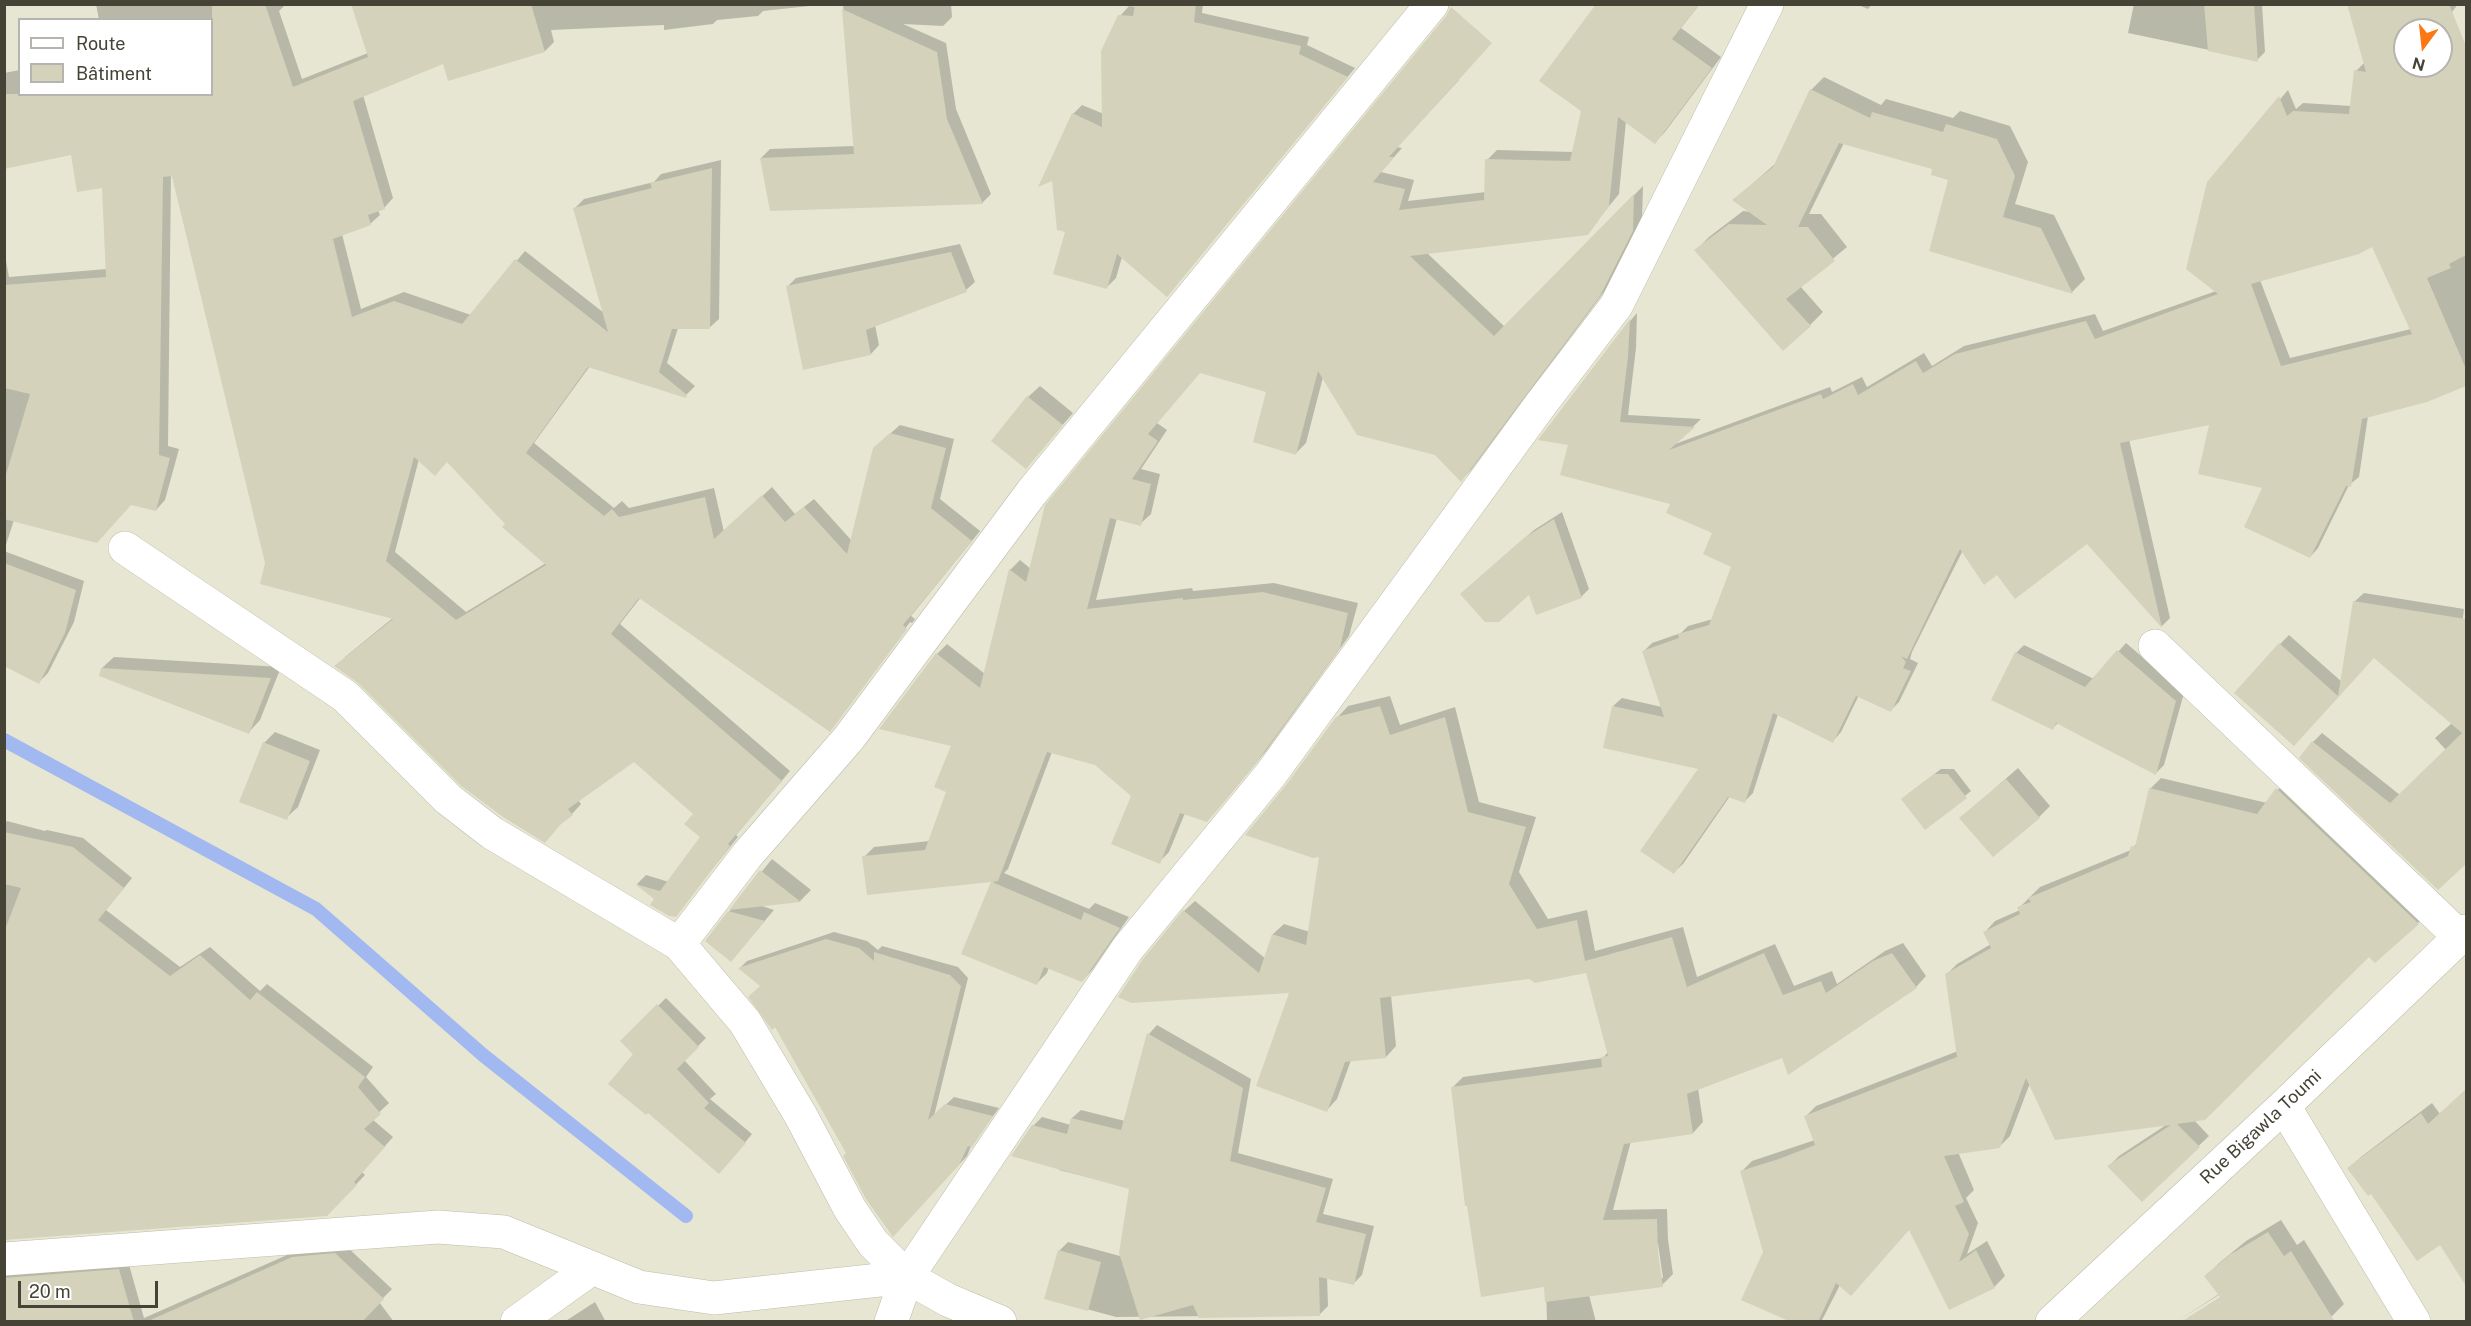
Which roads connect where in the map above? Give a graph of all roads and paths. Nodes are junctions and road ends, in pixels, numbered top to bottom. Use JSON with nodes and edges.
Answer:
{"nodes":[{"id":1,"x":1432,"y":4,"type":"edge"},
{"id":2,"x":1767,"y":4,"type":"edge"},
{"id":3,"x":125,"y":548,"type":"dead end"},
{"id":4,"x":2155,"y":646,"type":"dead end"},
{"id":5,"x":2463,"y":934,"type":"edge"},
{"id":6,"x":680,"y":944,"type":"junction"},
{"id":7,"x":2284,"y":1106,"type":"junction"},
{"id":8,"x":4,"y":1258,"type":"edge"},
{"id":9,"x":592,"y":1268,"type":"junction"},
{"id":10,"x":907,"y":1277,"type":"junction"},
{"id":11,"x":721,"y":1310,"type":"edge"},
{"id":12,"x":517,"y":1322,"type":"edge"},
{"id":13,"x":891,"y":1322,"type":"edge"},
{"id":14,"x":1000,"y":1322,"type":"edge"},
{"id":15,"x":2052,"y":1322,"type":"edge"},
{"id":16,"x":2414,"y":1322,"type":"edge"}],
"edges":[{"from":1,"to":6,"type":"street"},
{"from":2,"to":10,"type":"street"},
{"from":3,"to":6,"type":"street"},
{"from":4,"to":5,"type":"street"},
{"from":5,"to":7,"type":"street","name":"Rue Bigawla Toumi"},
{"from":6,"to":10,"type":"street"},
{"from":7,"to":15,"type":"street","name":"Rue Bigawla Toumi"},
{"from":7,"to":16,"type":"street"},
{"from":8,"to":9,"type":"street"},
{"from":9,"to":11,"type":"street"},
{"from":9,"to":12,"type":"street"},
{"from":10,"to":11,"type":"street"},
{"from":10,"to":13,"type":"street"},
{"from":10,"to":14,"type":"street"}]}
